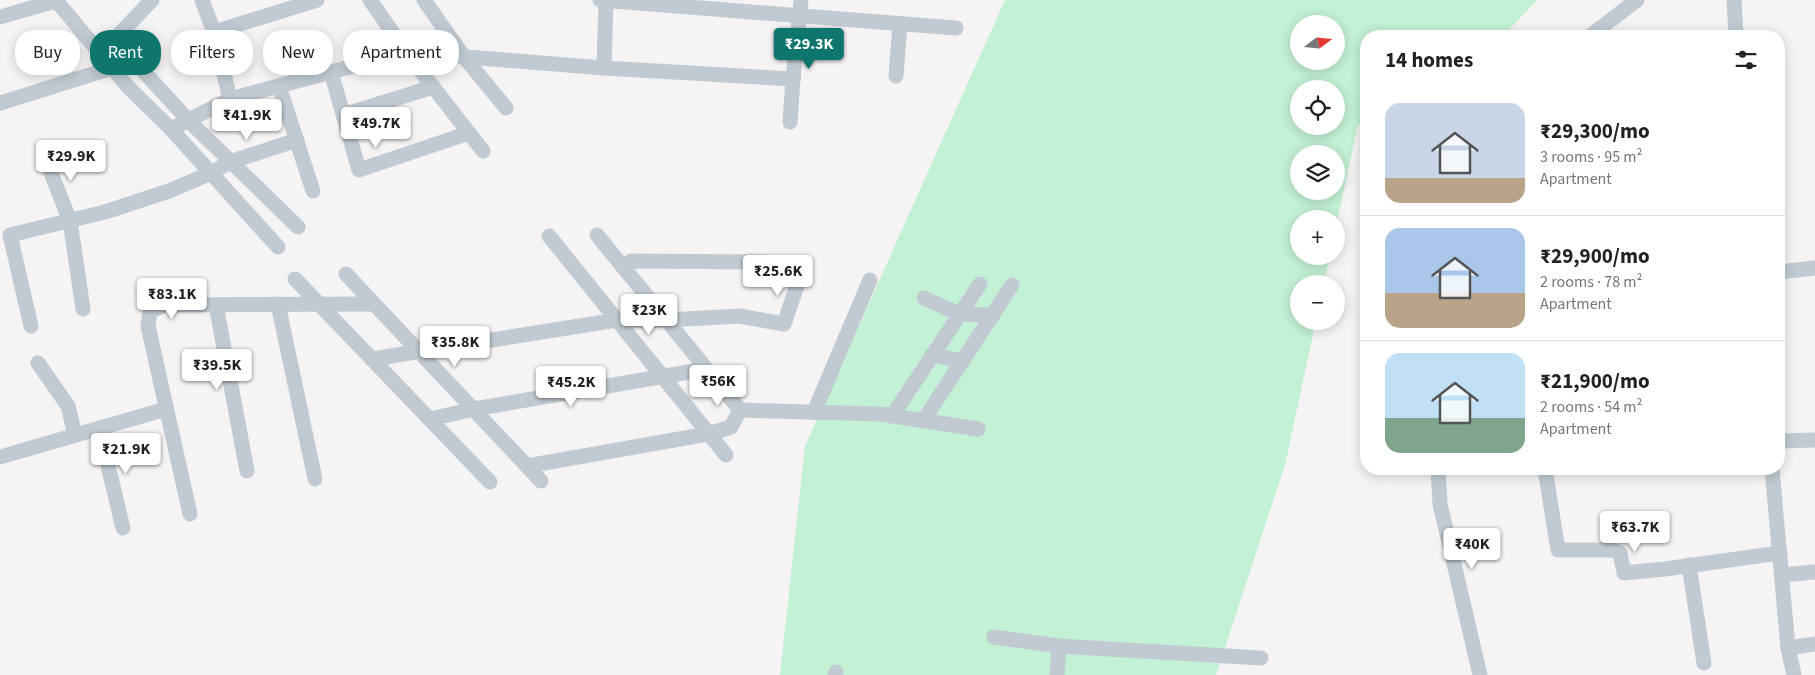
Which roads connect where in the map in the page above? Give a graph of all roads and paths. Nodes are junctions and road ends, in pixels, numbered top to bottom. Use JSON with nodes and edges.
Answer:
{"nodes":[{"id":1,"x":152,"y":0,"type":"edge"},
{"id":2,"x":202,"y":0,"type":"edge"},
{"id":3,"x":317,"y":0,"type":"edge"},
{"id":4,"x":370,"y":0,"type":"edge"},
{"id":5,"x":424,"y":0,"type":"edge"},
{"id":6,"x":600,"y":0,"type":"edge"},
{"id":7,"x":606,"y":0,"type":"edge"},
{"id":8,"x":801,"y":0,"type":"edge"},
{"id":9,"x":1637,"y":0,"type":"edge"},
{"id":10,"x":1734,"y":0,"type":"edge"},
{"id":11,"x":0,"y":16,"type":"edge"},
{"id":12,"x":800,"y":16,"type":"junction"},
{"id":13,"x":900,"y":24,"type":"junction"},
{"id":14,"x":956,"y":28,"type":"dead end"},
{"id":15,"x":123,"y":30,"type":"edge"},
{"id":16,"x":213,"y":30,"type":"edge"},
{"id":17,"x":220,"y":30,"type":"edge"},
{"id":18,"x":391,"y":30,"type":"edge"},
{"id":19,"x":1598,"y":30,"type":"edge"},
{"id":20,"x":1736,"y":30,"type":"edge"},
{"id":21,"x":90,"y":42,"type":"edge"},
{"id":22,"x":459,"y":57,"type":"edge"},
{"id":23,"x":464,"y":57,"type":"junction"},
{"id":24,"x":604,"y":68,"type":"junction"},
{"id":25,"x":90,"y":75,"type":"edge"},
{"id":26,"x":118,"y":75,"type":"edge"},
{"id":27,"x":147,"y":75,"type":"edge"},
{"id":28,"x":224,"y":75,"type":"edge"},
{"id":29,"x":320,"y":75,"type":"edge"},
{"id":30,"x":332,"y":75,"type":"edge"},
{"id":31,"x":424,"y":75,"type":"edge"},
{"id":32,"x":896,"y":76,"type":"dead end"},
{"id":33,"x":793,"y":79,"type":"junction"},
{"id":34,"x":279,"y":86,"type":"junction"},
{"id":35,"x":433,"y":87,"type":"junction"},
{"id":36,"x":230,"y":99,"type":"junction"},
{"id":37,"x":0,"y":103,"type":"edge"},
{"id":38,"x":506,"y":108,"type":"dead end"},
{"id":39,"x":344,"y":115,"type":"junction"},
{"id":40,"x":188,"y":120,"type":"junction"},
{"id":41,"x":790,"y":122,"type":"dead end"},
{"id":42,"x":171,"y":129,"type":"junction"},
{"id":43,"x":470,"y":134,"type":"junction"},
{"id":44,"x":297,"y":140,"type":"junction"},
{"id":45,"x":483,"y":151,"type":"dead end"},
{"id":46,"x":44,"y":155,"type":"dead end"},
{"id":47,"x":230,"y":162,"type":"junction"},
{"id":48,"x":210,"y":173,"type":"junction"},
{"id":49,"x":313,"y":192,"type":"dead end"},
{"id":50,"x":70,"y":220,"type":"junction"},
{"id":51,"x":298,"y":227,"type":"dead end"},
{"id":52,"x":597,"y":235,"type":"dead end"},
{"id":53,"x":549,"y":236,"type":"dead end"},
{"id":54,"x":278,"y":246,"type":"dead end"},
{"id":55,"x":766,"y":262,"type":"dead end"},
{"id":56,"x":622,"y":266,"type":"junction"},
{"id":57,"x":1815,"y":268,"type":"edge"},
{"id":58,"x":1785,"y":271,"type":"edge"},
{"id":59,"x":346,"y":274,"type":"dead end"},
{"id":60,"x":295,"y":279,"type":"dead end"},
{"id":61,"x":799,"y":280,"type":"dead end"},
{"id":62,"x":870,"y":280,"type":"dead end"},
{"id":63,"x":980,"y":284,"type":"dead end"},
{"id":64,"x":1012,"y":285,"type":"dead end"},
{"id":65,"x":924,"y":298,"type":"dead end"},
{"id":66,"x":278,"y":304,"type":"junction"},
{"id":67,"x":319,"y":304,"type":"junction"},
{"id":68,"x":374,"y":304,"type":"junction"},
{"id":69,"x":216,"y":305,"type":"junction"},
{"id":70,"x":84,"y":309,"type":"dead end"},
{"id":71,"x":960,"y":314,"type":"junction"},
{"id":72,"x":993,"y":315,"type":"junction"},
{"id":73,"x":617,"y":320,"type":"junction"},
{"id":74,"x":667,"y":320,"type":"junction"},
{"id":75,"x":31,"y":326,"type":"dead end"},
{"id":76,"x":419,"y":351,"type":"junction"},
{"id":77,"x":932,"y":355,"type":"junction"},
{"id":78,"x":372,"y":359,"type":"junction"},
{"id":79,"x":963,"y":361,"type":"junction"},
{"id":80,"x":38,"y":363,"type":"dead end"},
{"id":81,"x":706,"y":368,"type":"junction"},
{"id":82,"x":662,"y":376,"type":"junction"},
{"id":83,"x":166,"y":409,"type":"junction"},
{"id":84,"x":474,"y":409,"type":"junction"},
{"id":85,"x":740,"y":410,"type":"junction"},
{"id":86,"x":814,"y":412,"type":"junction"},
{"id":87,"x":892,"y":416,"type":"junction"},
{"id":88,"x":430,"y":419,"type":"junction"},
{"id":89,"x":923,"y":421,"type":"junction"},
{"id":90,"x":99,"y":428,"type":"junction"},
{"id":91,"x":978,"y":429,"type":"dead end"},
{"id":92,"x":708,"y":434,"type":"junction"},
{"id":93,"x":75,"y":435,"type":"junction"},
{"id":94,"x":1815,"y":440,"type":"edge"},
{"id":95,"x":1785,"y":441,"type":"edge"},
{"id":96,"x":726,"y":455,"type":"dead end"},
{"id":97,"x":0,"y":457,"type":"edge"},
{"id":98,"x":527,"y":466,"type":"junction"},
{"id":99,"x":247,"y":471,"type":"dead end"},
{"id":100,"x":1438,"y":475,"type":"edge"},
{"id":101,"x":1546,"y":475,"type":"edge"},
{"id":102,"x":1773,"y":475,"type":"edge"},
{"id":103,"x":315,"y":479,"type":"dead end"},
{"id":104,"x":542,"y":481,"type":"dead end"},
{"id":105,"x":490,"y":482,"type":"dead end"},
{"id":106,"x":190,"y":514,"type":"dead end"},
{"id":107,"x":123,"y":528,"type":"dead end"},
{"id":108,"x":1780,"y":553,"type":"junction"},
{"id":109,"x":1690,"y":565,"type":"junction"},
{"id":110,"x":1815,"y":572,"type":"edge"},
{"id":111,"x":1782,"y":575,"type":"junction"},
{"id":112,"x":994,"y":637,"type":"dead end"},
{"id":113,"x":1815,"y":644,"type":"edge"},
{"id":114,"x":1059,"y":646,"type":"junction"},
{"id":115,"x":1788,"y":648,"type":"junction"},
{"id":116,"x":1261,"y":658,"type":"dead end"},
{"id":117,"x":1704,"y":663,"type":"dead end"},
{"id":118,"x":1057,"y":675,"type":"edge"},
{"id":119,"x":1480,"y":675,"type":"edge"},
{"id":120,"x":1794,"y":675,"type":"edge"}],
"edges":[{"from":1,"to":15,"type":"street"},
{"from":2,"to":16,"type":"street"},
{"from":3,"to":17,"type":"street"},
{"from":4,"to":18,"type":"street"},
{"from":5,"to":23,"type":"street"},
{"from":6,"to":7,"type":"street"},
{"from":7,"to":12,"type":"street"},
{"from":7,"to":24,"type":"street"},
{"from":8,"to":12,"type":"street"},
{"from":9,"to":19,"type":"street"},
{"from":10,"to":20,"type":"street"},
{"from":11,"to":21,"type":"street"},
{"from":12,"to":13,"type":"street"},
{"from":12,"to":33,"type":"street"},
{"from":13,"to":14,"type":"street"},
{"from":13,"to":32,"type":"street"},
{"from":22,"to":23,"type":"street"},
{"from":23,"to":24,"type":"street"},
{"from":23,"to":38,"type":"street"},
{"from":24,"to":33,"type":"street"},
{"from":25,"to":37,"type":"street"},
{"from":26,"to":42,"type":"street"},
{"from":27,"to":40,"type":"street"},
{"from":28,"to":36,"type":"street"},
{"from":29,"to":34,"type":"street"},
{"from":30,"to":39,"type":"street"},
{"from":31,"to":35,"type":"street"},
{"from":33,"to":41,"type":"street"},
{"from":34,"to":36,"type":"street"},
{"from":34,"to":44,"type":"street"},
{"from":35,"to":39,"type":"street"},
{"from":35,"to":43,"type":"street"},
{"from":36,"to":40,"type":"street"},
{"from":39,"to":43,"type":"street"},
{"from":40,"to":42,"type":"street"},
{"from":40,"to":47,"type":"street"},
{"from":42,"to":48,"type":"street"},
{"from":43,"to":45,"type":"street"},
{"from":44,"to":47,"type":"street"},
{"from":44,"to":49,"type":"street"},
{"from":46,"to":50,"type":"street"},
{"from":47,"to":48,"type":"street"},
{"from":47,"to":51,"type":"street"},
{"from":48,"to":50,"type":"street"},
{"from":48,"to":54,"type":"street"},
{"from":50,"to":70,"type":"street"},
{"from":50,"to":75,"type":"street"},
{"from":52,"to":56,"type":"street"},
{"from":53,"to":73,"type":"street"},
{"from":55,"to":56,"type":"street"},
{"from":56,"to":74,"type":"street"},
{"from":57,"to":58,"type":"street"},
{"from":59,"to":68,"type":"street"},
{"from":60,"to":67,"type":"street"},
{"from":61,"to":74,"type":"street"},
{"from":62,"to":86,"type":"street"},
{"from":63,"to":71,"type":"street"},
{"from":64,"to":72,"type":"street"},
{"from":65,"to":71,"type":"street"},
{"from":66,"to":67,"type":"street"},
{"from":66,"to":69,"type":"street"},
{"from":66,"to":103,"type":"street"},
{"from":67,"to":68,"type":"street"},
{"from":67,"to":78,"type":"street"},
{"from":68,"to":76,"type":"street"},
{"from":69,"to":83,"type":"street"},
{"from":69,"to":99,"type":"street"},
{"from":71,"to":72,"type":"street"},
{"from":71,"to":77,"type":"street"},
{"from":72,"to":79,"type":"street"},
{"from":73,"to":74,"type":"street"},
{"from":73,"to":76,"type":"street"},
{"from":73,"to":82,"type":"street"},
{"from":74,"to":81,"type":"street"},
{"from":76,"to":78,"type":"street"},
{"from":76,"to":84,"type":"street"},
{"from":77,"to":79,"type":"street"},
{"from":77,"to":87,"type":"street"},
{"from":78,"to":88,"type":"street"},
{"from":79,"to":89,"type":"street"},
{"from":80,"to":93,"type":"street"},
{"from":81,"to":82,"type":"street"},
{"from":81,"to":85,"type":"street"},
{"from":82,"to":84,"type":"street"},
{"from":82,"to":92,"type":"street"},
{"from":83,"to":90,"type":"street"},
{"from":83,"to":106,"type":"street"},
{"from":84,"to":88,"type":"street"},
{"from":84,"to":98,"type":"street"},
{"from":85,"to":86,"type":"street"},
{"from":85,"to":92,"type":"street"},
{"from":86,"to":87,"type":"street"},
{"from":87,"to":89,"type":"street"},
{"from":88,"to":105,"type":"street"},
{"from":89,"to":91,"type":"street"},
{"from":90,"to":93,"type":"street"},
{"from":90,"to":107,"type":"street"},
{"from":92,"to":96,"type":"street"},
{"from":92,"to":98,"type":"street"},
{"from":93,"to":97,"type":"street"},
{"from":94,"to":95,"type":"street"},
{"from":98,"to":104,"type":"street"},
{"from":100,"to":119,"type":"street"},
{"from":101,"to":109,"type":"street"},
{"from":102,"to":108,"type":"street"},
{"from":108,"to":109,"type":"street"},
{"from":108,"to":111,"type":"street"},
{"from":109,"to":117,"type":"street"},
{"from":110,"to":111,"type":"street"},
{"from":111,"to":115,"type":"street"},
{"from":112,"to":114,"type":"street"},
{"from":113,"to":115,"type":"street"},
{"from":114,"to":116,"type":"street"},
{"from":114,"to":118,"type":"street"},
{"from":115,"to":120,"type":"street"}]}
